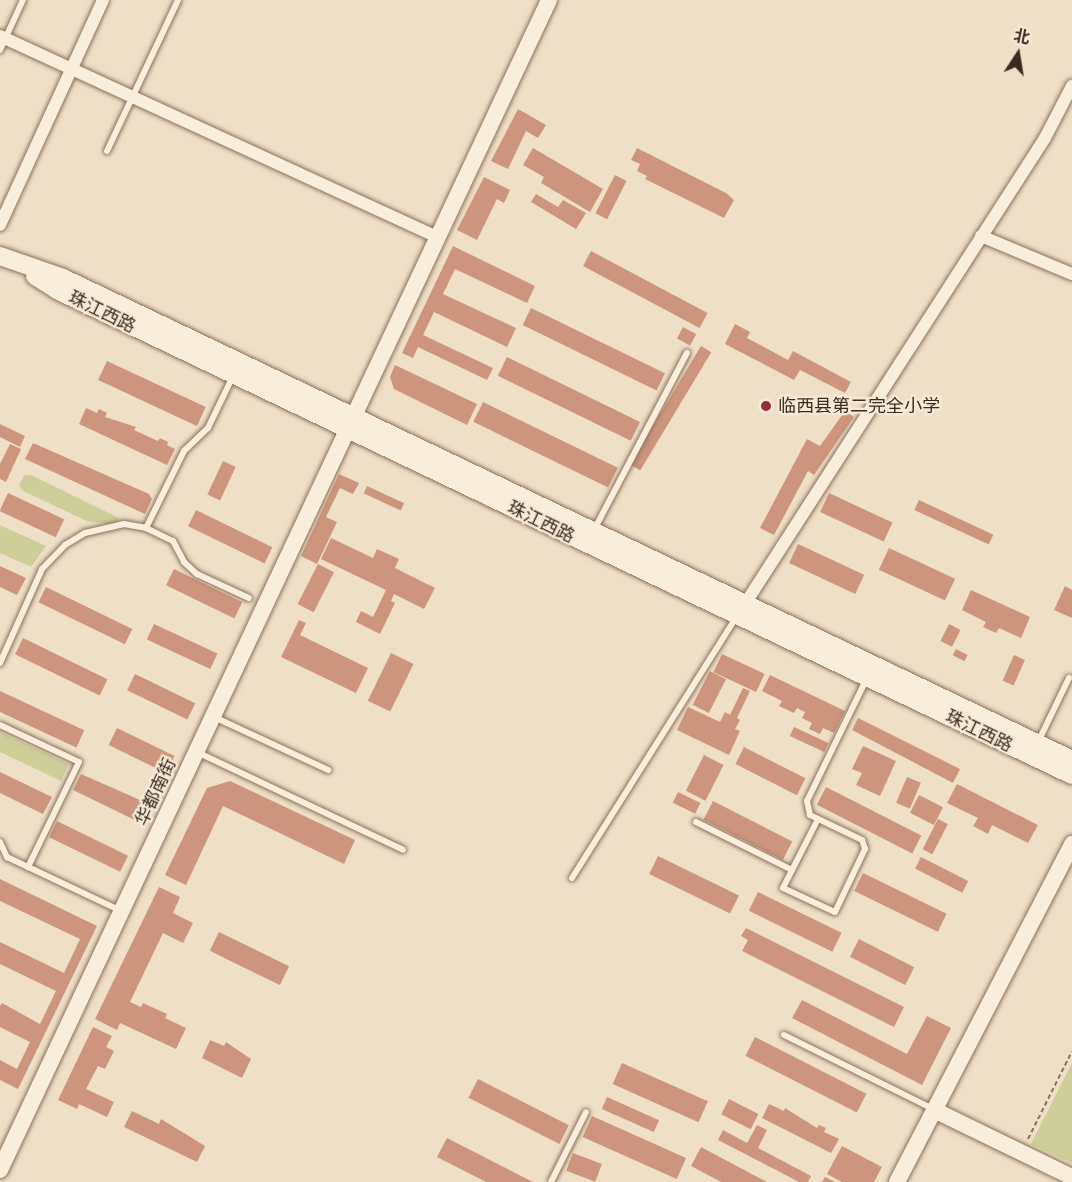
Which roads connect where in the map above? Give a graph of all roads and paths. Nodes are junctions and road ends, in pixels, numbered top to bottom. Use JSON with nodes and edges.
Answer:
{"nodes":[{"id":1,"x":23,"y":0,"type":"edge"},
{"id":2,"x":103,"y":0,"type":"edge"},
{"id":3,"x":178,"y":0,"type":"edge"},
{"id":4,"x":549,"y":0,"type":"edge"},
{"id":5,"x":2,"y":42,"type":"edge"},
{"id":6,"x":72,"y":69,"type":"junction"},
{"id":7,"x":1070,"y":93,"type":"edge"},
{"id":8,"x":133,"y":97,"type":"junction"},
{"id":9,"x":107,"y":151,"type":"dead end"},
{"id":10,"x":0,"y":225,"type":"edge"},
{"id":11,"x":981,"y":236,"type":"junction"},
{"id":12,"x":438,"y":237,"type":"junction"},
{"id":13,"x":10,"y":261,"type":"edge"},
{"id":14,"x":1072,"y":274,"type":"edge"},
{"id":15,"x":687,"y":353,"type":"dead end"},
{"id":16,"x":234,"y":375,"type":"junction"},
{"id":17,"x":351,"y":423,"type":"junction"},
{"id":18,"x":146,"y":528,"type":"junction"},
{"id":19,"x":594,"y":531,"type":"junction"},
{"id":20,"x":249,"y":598,"type":"dead end"},
{"id":21,"x":741,"y":609,"type":"junction"},
{"id":22,"x":0,"y":663,"type":"edge"},
{"id":23,"x":867,"y":677,"type":"junction"},
{"id":24,"x":1069,"y":678,"type":"dead end"},
{"id":25,"x":213,"y":716,"type":"junction"},
{"id":26,"x":0,"y":725,"type":"edge"},
{"id":27,"x":1037,"y":743,"type":"junction"},
{"id":28,"x":197,"y":752,"type":"junction"},
{"id":29,"x":1072,"y":760,"type":"edge"},
{"id":30,"x":328,"y":770,"type":"dead end"},
{"id":31,"x":1072,"y":776,"type":"edge"},
{"id":32,"x":818,"y":819,"type":"junction"},
{"id":33,"x":696,"y":822,"type":"dead end"},
{"id":34,"x":0,"y":842,"type":"edge"},
{"id":35,"x":1072,"y":844,"type":"edge"},
{"id":36,"x":403,"y":850,"type":"dead end"},
{"id":37,"x":3,"y":858,"type":"edge"},
{"id":38,"x":28,"y":867,"type":"junction"},
{"id":39,"x":792,"y":870,"type":"junction"},
{"id":40,"x":572,"y":878,"type":"dead end"},
{"id":41,"x":122,"y":912,"type":"junction"},
{"id":42,"x":784,"y":1035,"type":"dead end"},
{"id":43,"x":1072,"y":1051,"type":"edge"},
{"id":44,"x":934,"y":1110,"type":"junction"},
{"id":45,"x":586,"y":1112,"type":"dead end"},
{"id":46,"x":1021,"y":1152,"type":"junction"},
{"id":47,"x":0,"y":1170,"type":"edge"},
{"id":48,"x":1072,"y":1177,"type":"edge"},
{"id":49,"x":551,"y":1182,"type":"edge"},
{"id":50,"x":897,"y":1182,"type":"edge"}],
"edges":[{"from":1,"to":5,"type":"lane"},
{"from":2,"to":6,"type":"street"},
{"from":3,"to":8,"type":"lane"},
{"from":4,"to":12,"type":"street","name":"华都南街"},
{"from":5,"to":6,"type":"street"},
{"from":6,"to":8,"type":"street"},
{"from":6,"to":10,"type":"street"},
{"from":7,"to":11,"type":"street"},
{"from":8,"to":9,"type":"lane"},
{"from":8,"to":12,"type":"street"},
{"from":11,"to":14,"type":"street"},
{"from":11,"to":21,"type":"street"},
{"from":12,"to":17,"type":"street","name":"华都南街"},
{"from":13,"to":16,"type":"main road","name":"珠江西路"},
{"from":13,"to":17,"type":"main road","name":"珠江西路"},
{"from":15,"to":19,"type":"lane"},
{"from":16,"to":17,"type":"main road","name":"珠江西路"},
{"from":16,"to":18,"type":"lane"},
{"from":17,"to":19,"type":"main road","name":"珠江西路"},
{"from":17,"to":21,"type":"main road","name":"珠江西路"},
{"from":17,"to":25,"type":"street","name":"华都南街"},
{"from":18,"to":20,"type":"lane"},
{"from":18,"to":22,"type":"lane"},
{"from":19,"to":21,"type":"main road","name":"珠江西路"},
{"from":21,"to":23,"type":"main road","name":"珠江西路"},
{"from":21,"to":27,"type":"main road","name":"珠江西路"},
{"from":21,"to":40,"type":"lane"},
{"from":23,"to":31,"type":"main road","name":"珠江西路"},
{"from":23,"to":32,"type":"lane"},
{"from":24,"to":27,"type":"lane"},
{"from":25,"to":28,"type":"street","name":"华都南街"},
{"from":25,"to":30,"type":"lane"},
{"from":26,"to":38,"type":"lane"},
{"from":27,"to":29,"type":"main road","name":"珠江西路"},
{"from":28,"to":36,"type":"lane"},
{"from":28,"to":41,"type":"street","name":"华都南街"},
{"from":32,"to":39,"type":"lane"},
{"from":32,"to":39,"type":"lane"},
{"from":33,"to":39,"type":"lane"},
{"from":34,"to":37,"type":"lane"},
{"from":35,"to":44,"type":"street"},
{"from":37,"to":38,"type":"lane"},
{"from":38,"to":41,"type":"lane"},
{"from":41,"to":47,"type":"street","name":"华都南街"},
{"from":42,"to":44,"type":"lane"},
{"from":43,"to":46,"type":"path"},
{"from":44,"to":46,"type":"street"},
{"from":44,"to":50,"type":"street"},
{"from":45,"to":49,"type":"lane"},
{"from":46,"to":48,"type":"street"}]}
